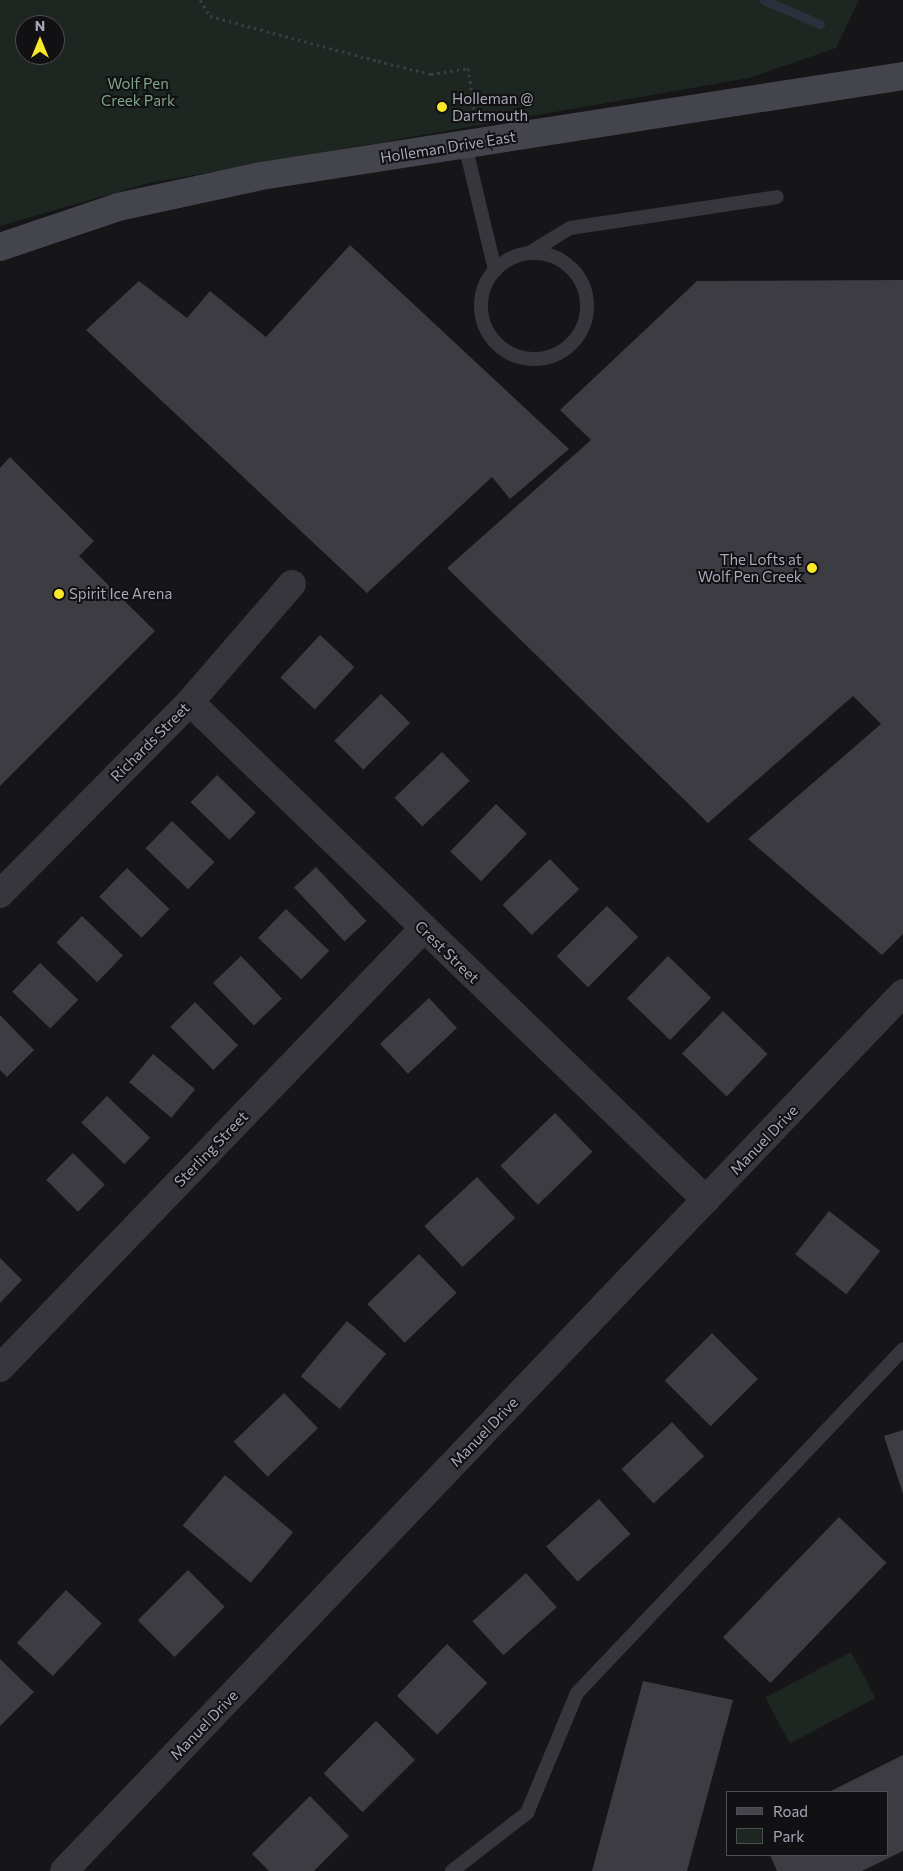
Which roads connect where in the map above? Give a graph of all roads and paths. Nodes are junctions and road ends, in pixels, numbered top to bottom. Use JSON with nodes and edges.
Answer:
{"nodes":[{"id":1,"x":200,"y":0,"type":"edge"},
{"id":2,"x":903,"y":76,"type":"edge"},
{"id":3,"x":473,"y":144,"type":"junction"},
{"id":4,"x":777,"y":197,"type":"dead end"},
{"id":5,"x":0,"y":247,"type":"edge"},
{"id":6,"x":531,"y":252,"type":"junction"},
{"id":7,"x":495,"y":270,"type":"junction"},
{"id":8,"x":292,"y":584,"type":"dead end"},
{"id":9,"x":190,"y":702,"type":"junction"},
{"id":10,"x":0,"y":894,"type":"edge"},
{"id":11,"x":422,"y":929,"type":"junction"},
{"id":12,"x":903,"y":993,"type":"edge"},
{"id":13,"x":706,"y":1200,"type":"junction"},
{"id":14,"x":903,"y":1348,"type":"edge"},
{"id":15,"x":0,"y":1368,"type":"edge"},
{"id":16,"x":64,"y":1871,"type":"edge"},
{"id":17,"x":452,"y":1871,"type":"edge"}],
"edges":[{"from":1,"to":3,"type":"path"},
{"from":2,"to":3,"type":"street","name":"Holleman Drive East"},
{"from":3,"to":5,"type":"street","name":"Holleman Drive East"},
{"from":3,"to":7,"type":"lane"},
{"from":4,"to":6,"type":"lane"},
{"from":6,"to":7,"type":"lane"},
{"from":6,"to":7,"type":"lane"},
{"from":8,"to":9,"type":"street","name":"Richards Street"},
{"from":9,"to":10,"type":"street","name":"Richards Street"},
{"from":9,"to":11,"type":"street","name":"Crest Street"},
{"from":11,"to":13,"type":"street","name":"Crest Street"},
{"from":11,"to":15,"type":"street","name":"Sterling Street"},
{"from":12,"to":13,"type":"street","name":"Manuel Drive"},
{"from":13,"to":16,"type":"street","name":"Manuel Drive"},
{"from":14,"to":17,"type":"lane"}]}
